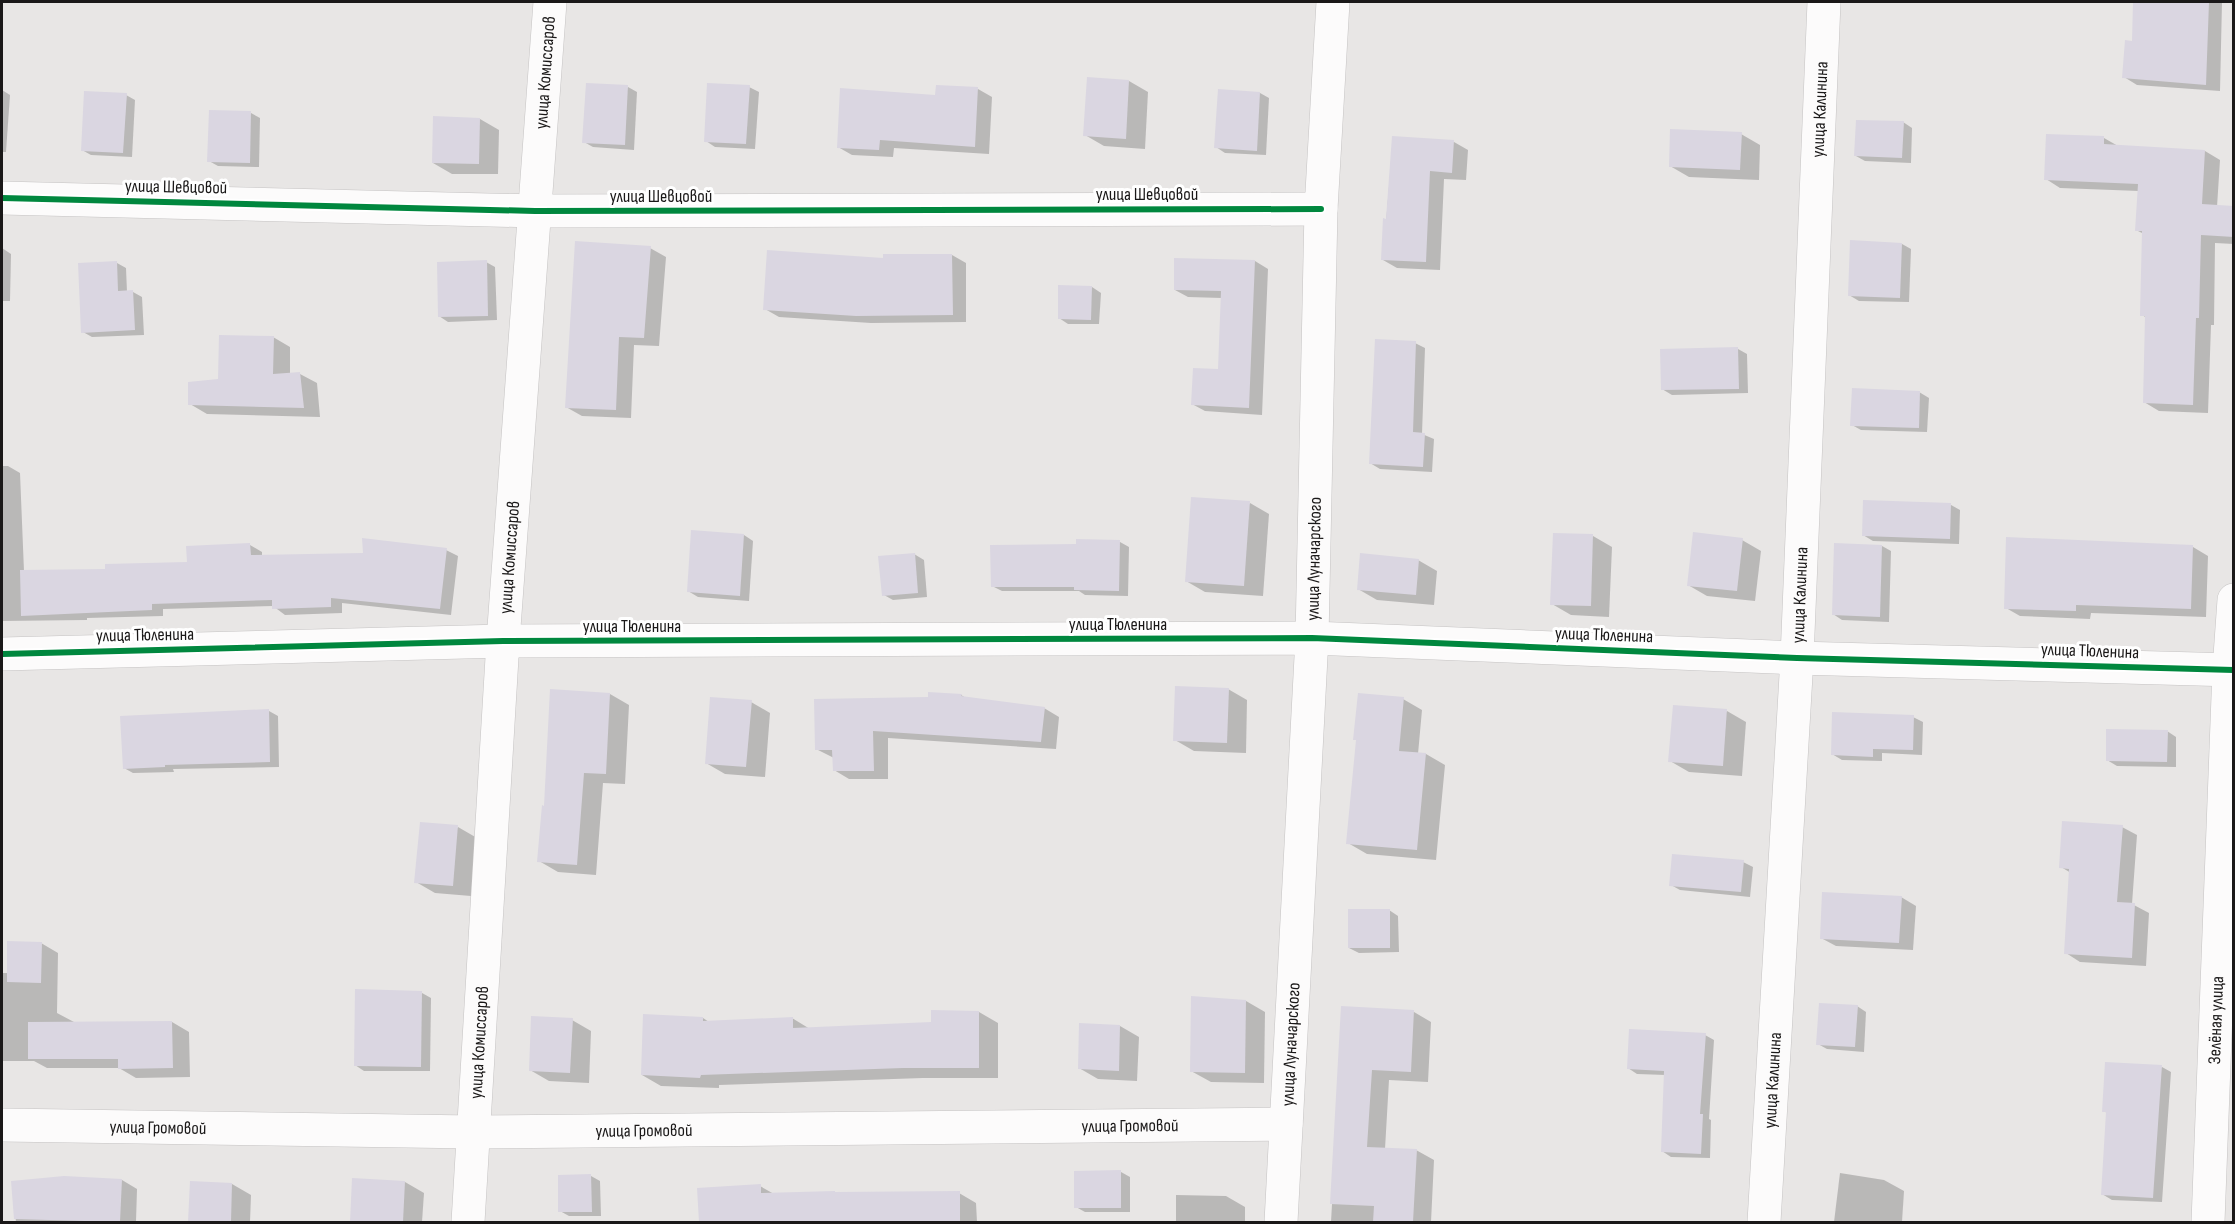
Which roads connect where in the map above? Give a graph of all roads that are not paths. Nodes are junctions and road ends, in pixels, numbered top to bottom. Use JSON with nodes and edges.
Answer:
{"nodes":[{"id":1,"x":549,"y":2,"type":"edge"},
{"id":2,"x":1334,"y":2,"type":"edge"},
{"id":3,"x":1824,"y":2,"type":"edge"},
{"id":4,"x":2,"y":198,"type":"edge"},
{"id":5,"x":1321,"y":209,"type":"junction"},
{"id":6,"x":535,"y":211,"type":"junction"},
{"id":7,"x":2234,"y":600,"type":"edge"},
{"id":8,"x":1312,"y":638,"type":"junction"},
{"id":9,"x":503,"y":641,"type":"junction"},
{"id":10,"x":2,"y":654,"type":"edge"},
{"id":11,"x":1797,"y":658,"type":"junction"},
{"id":12,"x":2231,"y":670,"type":"edge"},
{"id":13,"x":1286,"y":1124,"type":"junction"},
{"id":14,"x":2,"y":1125,"type":"edge"},
{"id":15,"x":473,"y":1132,"type":"junction"},
{"id":16,"x":468,"y":1222,"type":"edge"},
{"id":17,"x":1281,"y":1222,"type":"edge"},
{"id":18,"x":1764,"y":1222,"type":"edge"},
{"id":19,"x":2208,"y":1222,"type":"edge"}],
"edges":[{"from":1,"to":6,"type":"street","name":"улица Комиссаров"},
{"from":2,"to":5,"type":"street","name":"улица Луначарского"},
{"from":3,"to":11,"type":"street","name":"улица Калинина"},
{"from":4,"to":6,"type":"street","name":"улица Шевцовой"},
{"from":5,"to":6,"type":"street","name":"улица Шевцовой"},
{"from":5,"to":8,"type":"street","name":"улица Луначарского"},
{"from":6,"to":9,"type":"street","name":"улица Комиссаров"},
{"from":7,"to":12,"type":"street","name":"Зелёная улица"},
{"from":8,"to":9,"type":"street","name":"улица Тюленина"},
{"from":8,"to":11,"type":"street","name":"улица Тюленина"},
{"from":8,"to":13,"type":"street","name":"улица Луначарского"},
{"from":9,"to":10,"type":"street","name":"улица Тюленина"},
{"from":9,"to":15,"type":"street","name":"улица Комиссаров"},
{"from":11,"to":12,"type":"street","name":"улица Тюленина"},
{"from":11,"to":18,"type":"street","name":"улица Калинина"},
{"from":12,"to":19,"type":"street","name":"Зелёная улица"},
{"from":13,"to":15,"type":"street","name":"улица Громовой"},
{"from":13,"to":17,"type":"street","name":"улица Луначарского"},
{"from":14,"to":15,"type":"street","name":"улица Громовой"},
{"from":15,"to":16,"type":"street","name":"улица Комиссаров"}]}
